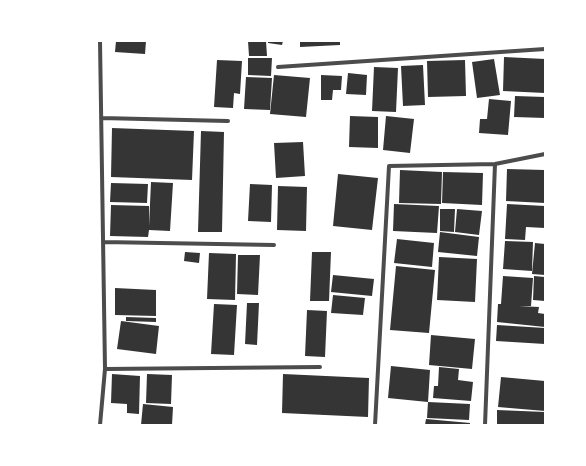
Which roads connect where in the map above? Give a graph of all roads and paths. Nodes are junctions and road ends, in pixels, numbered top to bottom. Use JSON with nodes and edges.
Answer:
{"nodes":[{"id":1,"x":100,"y":41,"type":"edge"},
{"id":2,"x":545,"y":49,"type":"edge"},
{"id":3,"x":278,"y":67,"type":"dead end"},
{"id":4,"x":100,"y":118,"type":"junction"},
{"id":5,"x":228,"y":121,"type":"dead end"},
{"id":6,"x":545,"y":154,"type":"edge"},
{"id":7,"x":495,"y":164,"type":"junction"},
{"id":8,"x":103,"y":242,"type":"junction"},
{"id":9,"x":274,"y":245,"type":"dead end"},
{"id":10,"x":320,"y":367,"type":"dead end"},
{"id":11,"x":105,"y":369,"type":"junction"},
{"id":12,"x":100,"y":425,"type":"edge"},
{"id":13,"x":375,"y":425,"type":"edge"},
{"id":14,"x":485,"y":425,"type":"edge"}],
"edges":[{"from":1,"to":4,"type":"street"},
{"from":2,"to":3,"type":"street"},
{"from":4,"to":5,"type":"street"},
{"from":4,"to":8,"type":"street"},
{"from":6,"to":7,"type":"street"},
{"from":7,"to":13,"type":"street"},
{"from":7,"to":14,"type":"street"},
{"from":8,"to":9,"type":"street"},
{"from":8,"to":11,"type":"street"},
{"from":10,"to":11,"type":"street"},
{"from":11,"to":12,"type":"street"}]}
